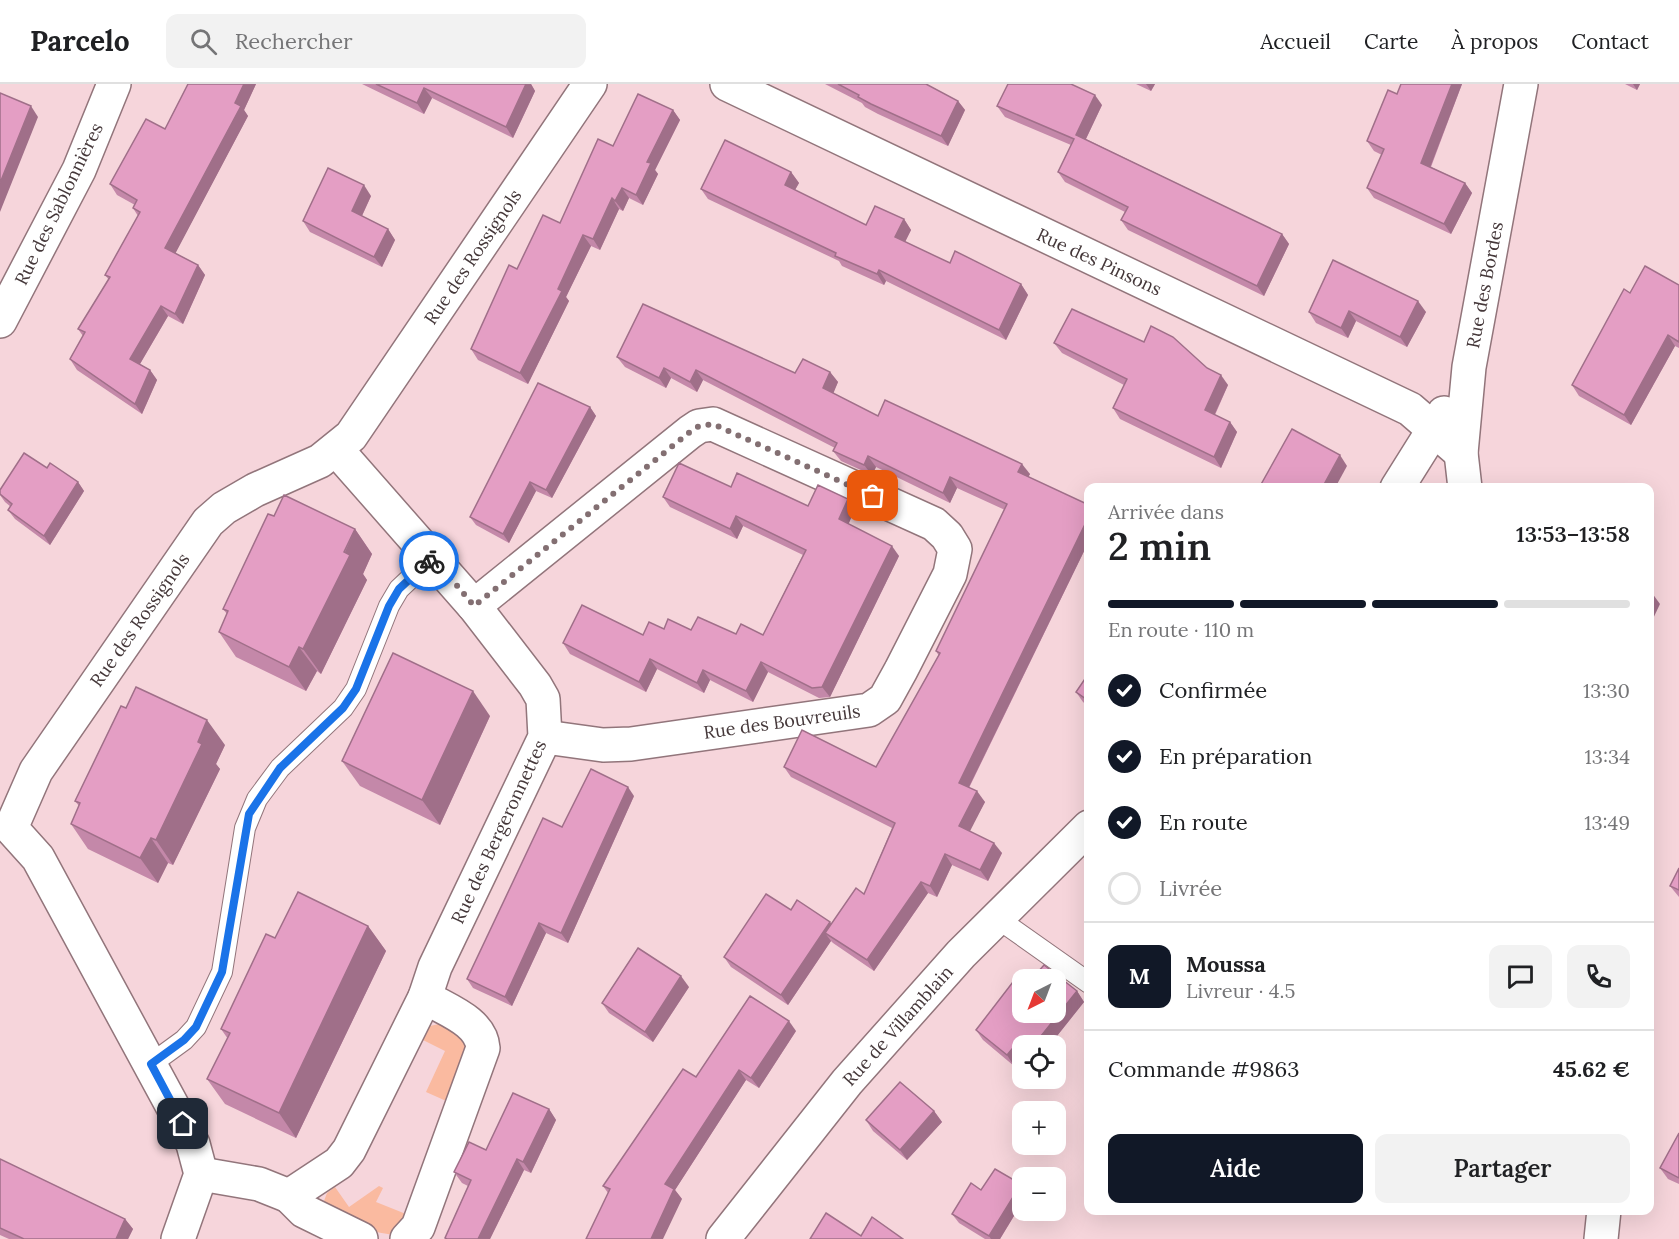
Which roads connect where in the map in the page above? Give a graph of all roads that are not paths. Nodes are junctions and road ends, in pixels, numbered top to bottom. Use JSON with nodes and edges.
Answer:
{"nodes":[{"id":1,"x":114,"y":84,"type":"edge"},
{"id":2,"x":590,"y":84,"type":"edge"},
{"id":3,"x":727,"y":84,"type":"edge"},
{"id":4,"x":1521,"y":84,"type":"edge"},
{"id":5,"x":0,"y":321,"type":"edge"},
{"id":6,"x":1469,"y":367,"type":"junction"},
{"id":7,"x":1434,"y":431,"type":"junction"},
{"id":8,"x":336,"y":450,"type":"junction"},
{"id":9,"x":1461,"y":453,"type":"junction"},
{"id":10,"x":1403,"y":483,"type":"edge"},
{"id":11,"x":1464,"y":483,"type":"edge"},
{"id":12,"x":433,"y":557,"type":"junction"},
{"id":13,"x":474,"y":606,"type":"junction"},
{"id":14,"x":545,"y":737,"type":"junction"},
{"id":15,"x":5,"y":832,"type":"edge"},
{"id":16,"x":1084,"y":832,"type":"edge"},
{"id":17,"x":997,"y":918,"type":"junction"},
{"id":18,"x":1084,"y":979,"type":"edge"},
{"id":19,"x":425,"y":997,"type":"junction"},
{"id":20,"x":151,"y":1064,"type":"junction"},
{"id":21,"x":201,"y":1174,"type":"junction"},
{"id":22,"x":289,"y":1196,"type":"junction"},
{"id":23,"x":1603,"y":1215,"type":"edge"},
{"id":24,"x":178,"y":1239,"type":"edge"},
{"id":25,"x":362,"y":1239,"type":"edge"},
{"id":26,"x":407,"y":1239,"type":"edge"},
{"id":27,"x":723,"y":1239,"type":"edge"},
{"id":28,"x":1601,"y":1239,"type":"edge"}],
"edges":[{"from":1,"to":5,"type":"street","name":"Rue des Sablonnières"},
{"from":2,"to":8,"type":"street","name":"Rue des Rossignols"},
{"from":3,"to":7,"type":"street","name":"Rue des Pinsons"},
{"from":4,"to":6,"type":"street","name":"Rue des Bordes"},
{"from":6,"to":7,"type":"street"},
{"from":6,"to":9,"type":"street","name":"Rue des Bordes"},
{"from":7,"to":9,"type":"street","name":"Rue des Pinsons"},
{"from":7,"to":10,"type":"street"},
{"from":8,"to":12,"type":"street","name":"Rue des Bergeronnettes"},
{"from":8,"to":15,"type":"street","name":"Rue des Rossignols"},
{"from":9,"to":11,"type":"street","name":"Rue des Bordes"},
{"from":12,"to":13,"type":"street","name":"Rue des Bergeronnettes"},
{"from":12,"to":20,"type":"lane"},
{"from":13,"to":14,"type":"street","name":"Rue des Bergeronnettes"},
{"from":13,"to":14,"type":"street","name":"Rue des Bouvreuils"},
{"from":14,"to":19,"type":"street","name":"Rue des Bergeronnettes"},
{"from":15,"to":20,"type":"street","name":"Rue des Rossignols"},
{"from":16,"to":17,"type":"street","name":"Rue de Villamblain"},
{"from":17,"to":18,"type":"lane"},
{"from":17,"to":27,"type":"street","name":"Rue de Villamblain"},
{"from":19,"to":22,"type":"street","name":"Rue des Bergeronnettes"},
{"from":19,"to":26,"type":"street"},
{"from":20,"to":21,"type":"street","name":"Rue des Rossignols"},
{"from":21,"to":22,"type":"street"},
{"from":21,"to":24,"type":"street"},
{"from":22,"to":25,"type":"street"},
{"from":23,"to":28,"type":"street"}]}
